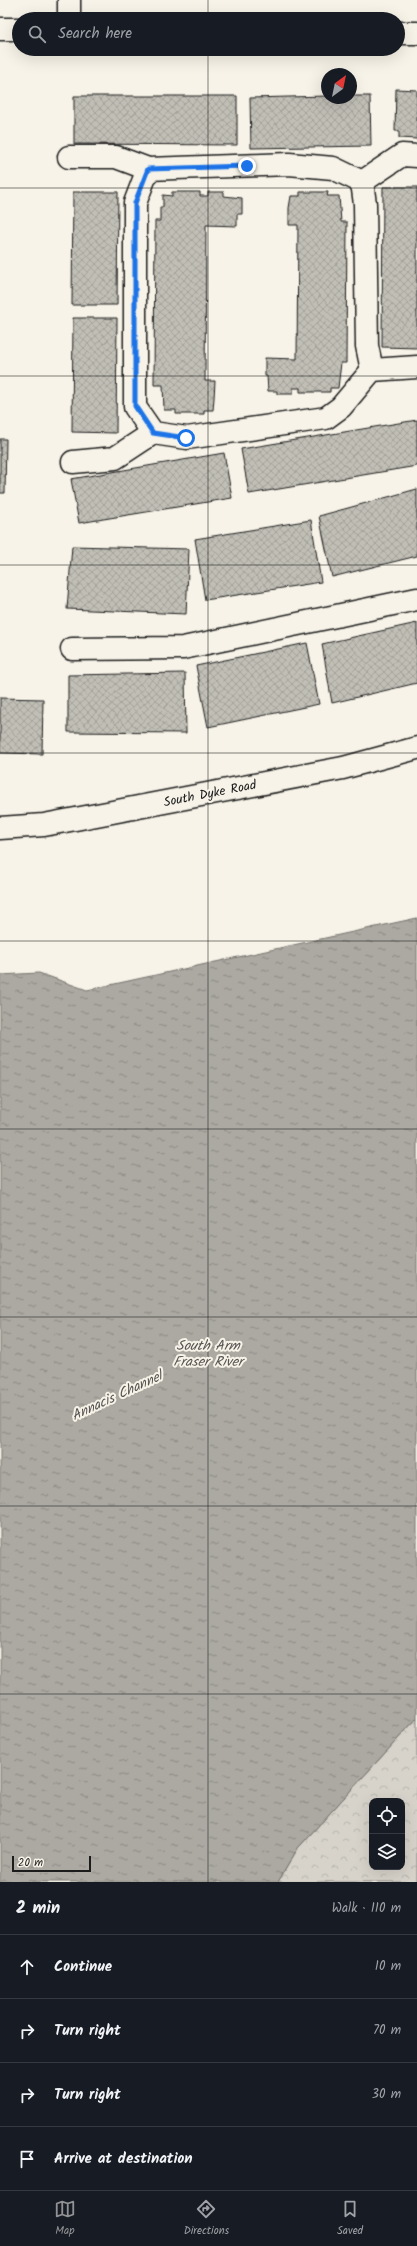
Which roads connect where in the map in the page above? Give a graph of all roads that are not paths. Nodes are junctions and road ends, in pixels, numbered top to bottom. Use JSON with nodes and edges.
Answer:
{"nodes":[{"id":1,"x":69,"y":0,"type":"edge"},
{"id":2,"x":69,"y":12,"type":"edge"},
{"id":3,"x":0,"y":29,"type":"edge"},
{"id":4,"x":12,"y":29,"type":"edge"},
{"id":5,"x":405,"y":33,"type":"edge"},
{"id":6,"x":417,"y":33,"type":"edge"},
{"id":7,"x":69,"y":156,"type":"dead end"},
{"id":8,"x":417,"y":156,"type":"edge"},
{"id":9,"x":148,"y":169,"type":"junction"},
{"id":10,"x":362,"y":182,"type":"junction"},
{"id":11,"x":417,"y":367,"type":"edge"},
{"id":12,"x":372,"y":370,"type":"junction"},
{"id":13,"x":153,"y":433,"type":"junction"},
{"id":14,"x":73,"y":462,"type":"dead end"},
{"id":15,"x":417,"y":599,"type":"edge"},
{"id":16,"x":72,"y":649,"type":"dead end"},
{"id":17,"x":417,"y":748,"type":"edge"},
{"id":18,"x":0,"y":828,"type":"edge"}],
"edges":[{"from":1,"to":2,"type":"street"},
{"from":3,"to":4,"type":"street"},
{"from":5,"to":6,"type":"street"},
{"from":7,"to":9,"type":"street"},
{"from":8,"to":10,"type":"street"},
{"from":9,"to":10,"type":"street"},
{"from":9,"to":13,"type":"street"},
{"from":10,"to":12,"type":"street"},
{"from":11,"to":12,"type":"street"},
{"from":12,"to":13,"type":"street"},
{"from":13,"to":14,"type":"street"},
{"from":15,"to":16,"type":"street"},
{"from":17,"to":18,"type":"street","name":"South Dyke Road"}]}
